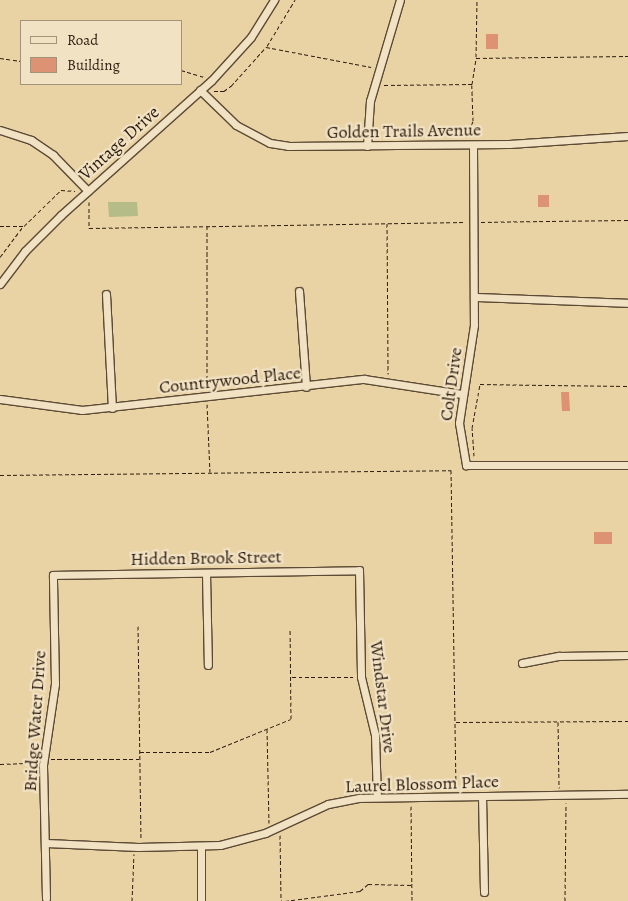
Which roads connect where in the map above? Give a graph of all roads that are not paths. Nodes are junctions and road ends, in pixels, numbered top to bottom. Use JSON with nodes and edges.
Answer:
{"nodes":[{"id":1,"x":274,"y":0,"type":"edge"},
{"id":2,"x":400,"y":0,"type":"edge"},
{"id":3,"x":200,"y":90,"type":"junction"},
{"id":4,"x":0,"y":130,"type":"edge"},
{"id":5,"x":628,"y":136,"type":"edge"},
{"id":6,"x":469,"y":145,"type":"junction"},
{"id":7,"x":367,"y":146,"type":"junction"},
{"id":8,"x":88,"y":191,"type":"junction"},
{"id":9,"x":0,"y":284,"type":"edge"},
{"id":10,"x":299,"y":291,"type":"dead end"},
{"id":11,"x":106,"y":294,"type":"dead end"},
{"id":12,"x":474,"y":297,"type":"junction"},
{"id":13,"x":628,"y":303,"type":"edge"},
{"id":14,"x":306,"y":387,"type":"junction"},
{"id":15,"x":462,"y":394,"type":"junction"},
{"id":16,"x":0,"y":400,"type":"edge"},
{"id":17,"x":112,"y":408,"type":"junction"},
{"id":18,"x":628,"y":465,"type":"edge"},
{"id":19,"x":359,"y":570,"type":"joint"},
{"id":20,"x":206,"y":573,"type":"junction"},
{"id":21,"x":53,"y":575,"type":"joint"},
{"id":22,"x":628,"y":655,"type":"edge"},
{"id":23,"x":522,"y":663,"type":"dead end"},
{"id":24,"x":208,"y":664,"type":"dead end"},
{"id":25,"x":628,"y":794,"type":"edge"},
{"id":26,"x":482,"y":796,"type":"junction"},
{"id":27,"x":377,"y":797,"type":"junction"},
{"id":28,"x":46,"y":843,"type":"junction"},
{"id":29,"x":201,"y":846,"type":"junction"},
{"id":30,"x":484,"y":892,"type":"dead end"},
{"id":31,"x":46,"y":898,"type":"dead end"},
{"id":32,"x":202,"y":901,"type":"edge"}],
"edges":[{"from":1,"to":3,"type":"street","name":"Vintage Drive"},
{"from":2,"to":7,"type":"street"},
{"from":3,"to":7,"type":"street","name":"Golden Trails Avenue"},
{"from":3,"to":8,"type":"street","name":"Vintage Drive"},
{"from":4,"to":8,"type":"street"},
{"from":5,"to":6,"type":"street","name":"Golden Trails Avenue"},
{"from":6,"to":7,"type":"street","name":"Golden Trails Avenue"},
{"from":6,"to":12,"type":"street","name":"Colt Drive"},
{"from":8,"to":9,"type":"street","name":"Vintage Drive"},
{"from":10,"to":14,"type":"street"},
{"from":11,"to":17,"type":"street"},
{"from":12,"to":13,"type":"street"},
{"from":12,"to":15,"type":"street","name":"Colt Drive"},
{"from":14,"to":15,"type":"street","name":"Countrywood Place"},
{"from":14,"to":17,"type":"street","name":"Countrywood Place"},
{"from":15,"to":18,"type":"street","name":"Colt Drive"},
{"from":16,"to":17,"type":"street","name":"Countrywood Place"},
{"from":19,"to":20,"type":"street","name":"Hidden Brook Street"},
{"from":19,"to":27,"type":"street","name":"Windstar Drive"},
{"from":20,"to":21,"type":"street","name":"Hidden Brook Street"},
{"from":20,"to":24,"type":"street"},
{"from":21,"to":28,"type":"street","name":"Bridge Water Drive"},
{"from":22,"to":23,"type":"street"},
{"from":25,"to":26,"type":"street","name":"Laurel Blossom Place"},
{"from":26,"to":27,"type":"street","name":"Laurel Blossom Place"},
{"from":26,"to":30,"type":"street"},
{"from":27,"to":29,"type":"street","name":"Laurel Blossom Place"},
{"from":28,"to":29,"type":"street","name":"Laurel Blossom Place"},
{"from":28,"to":31,"type":"street","name":"Bridge Water Drive"},
{"from":29,"to":32,"type":"street"}]}
